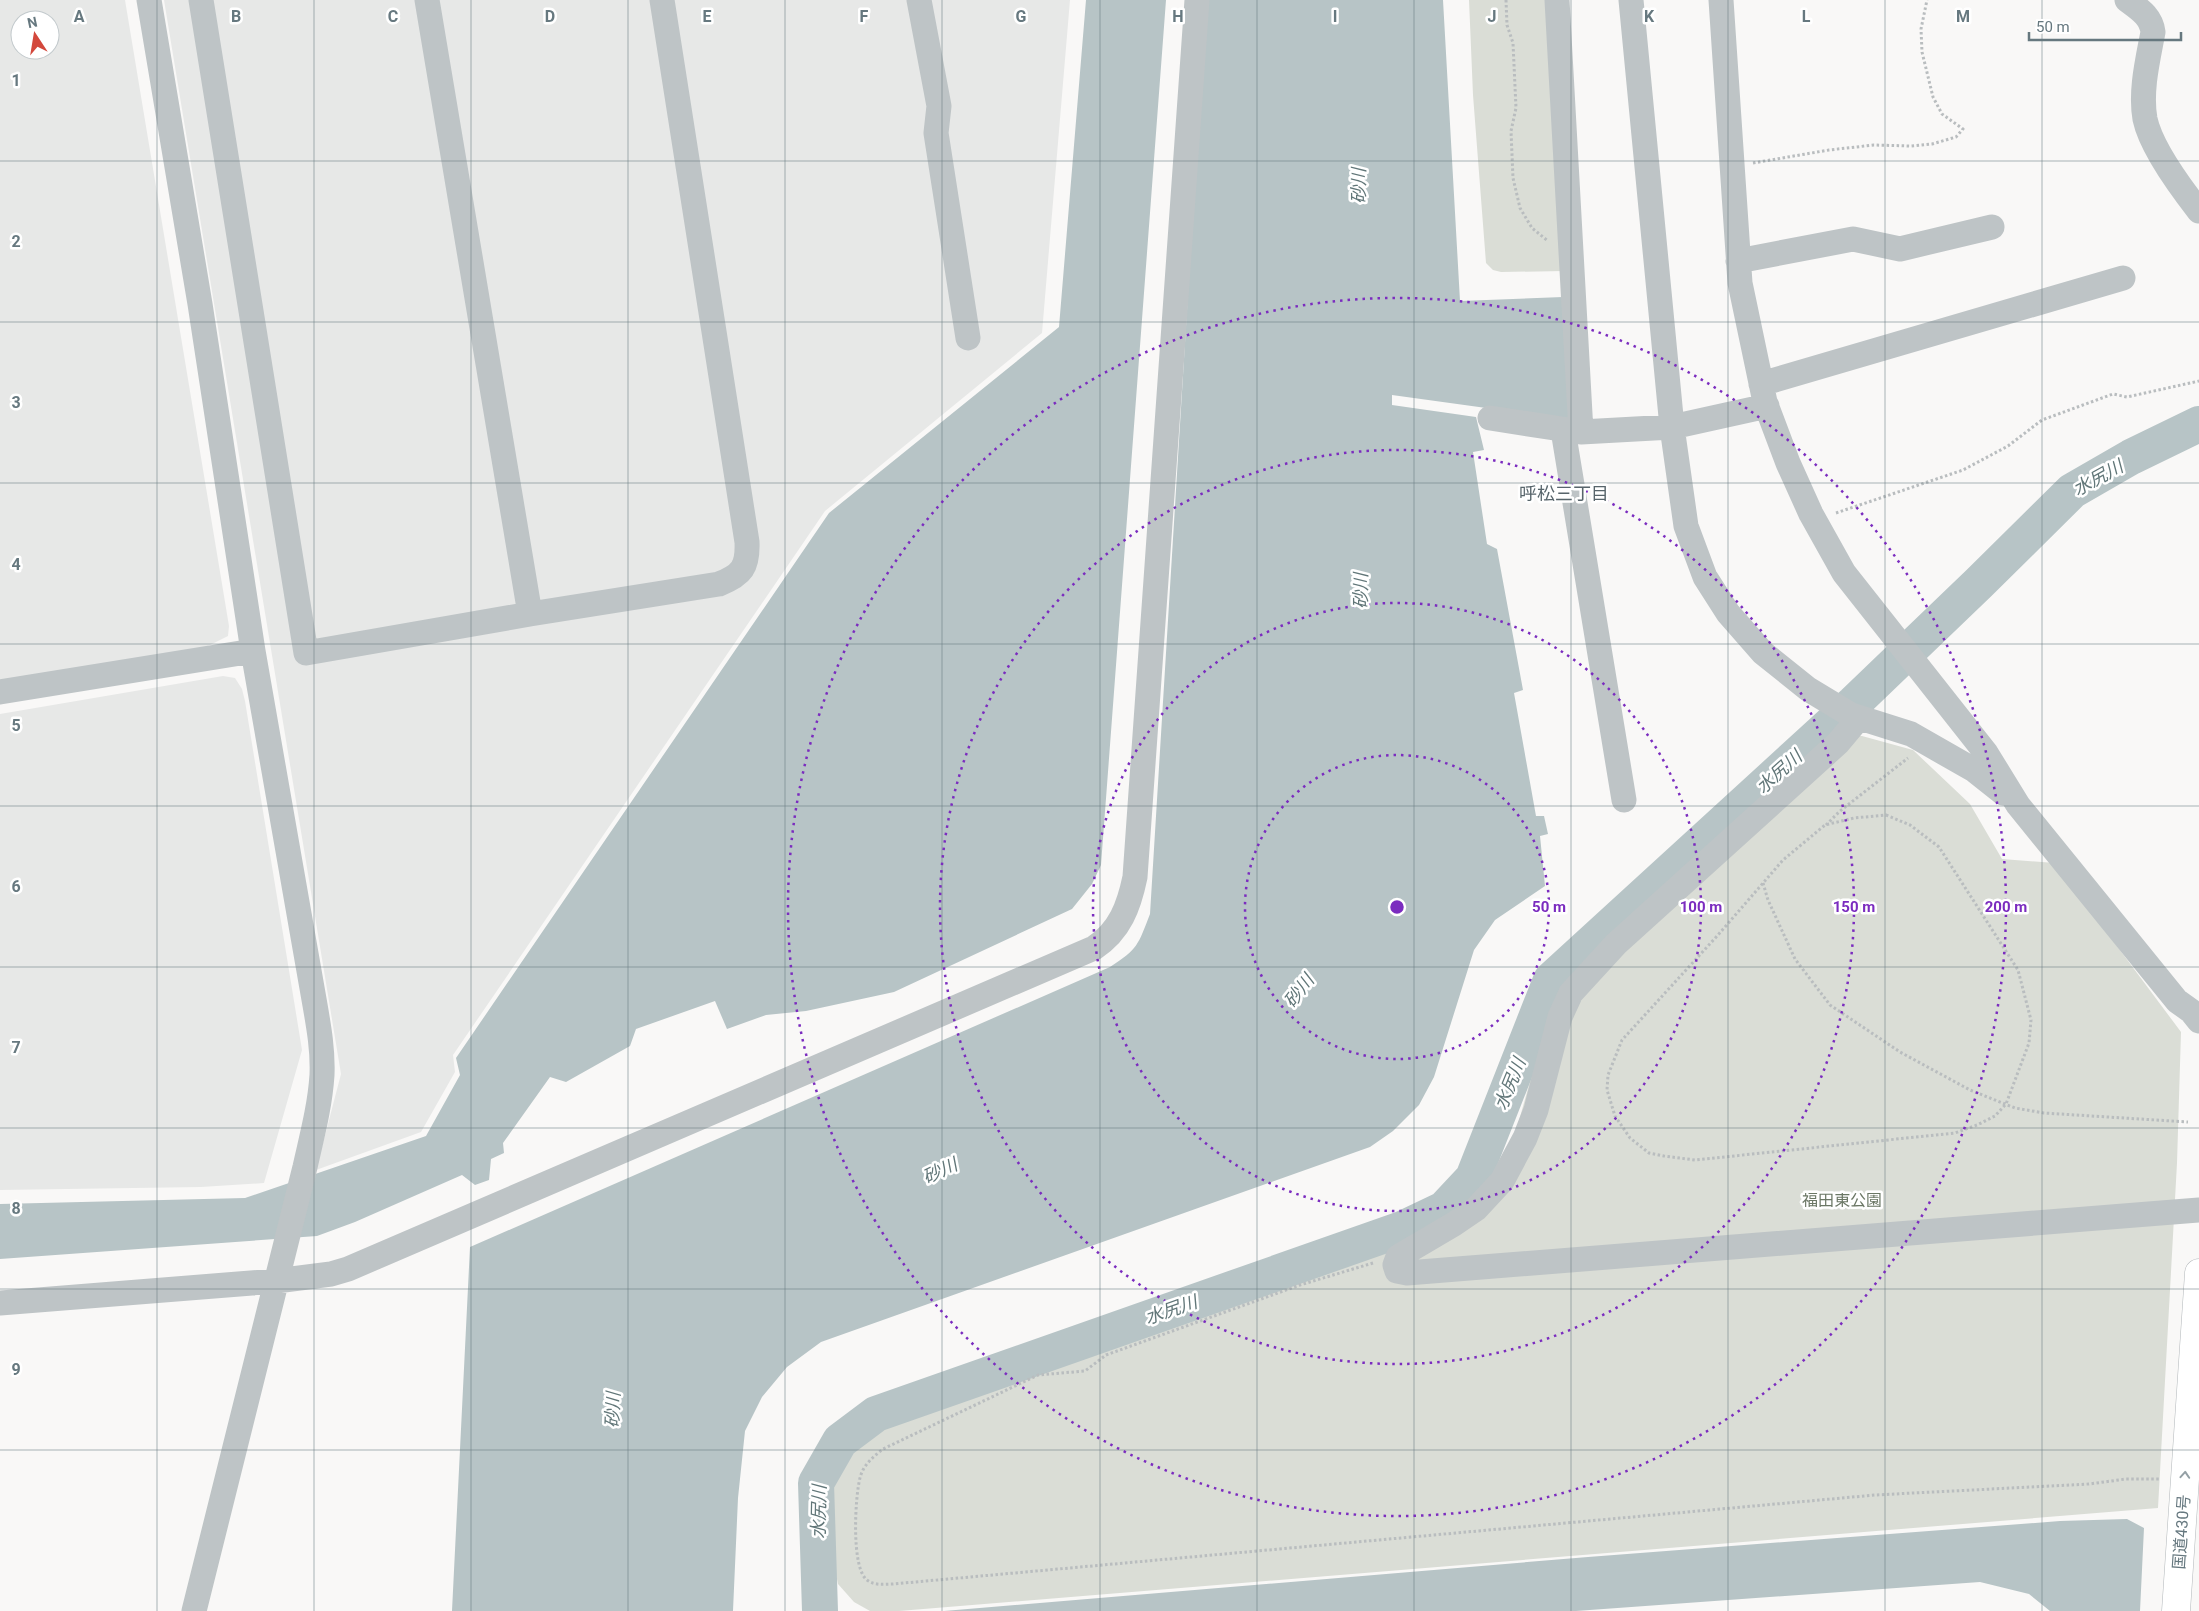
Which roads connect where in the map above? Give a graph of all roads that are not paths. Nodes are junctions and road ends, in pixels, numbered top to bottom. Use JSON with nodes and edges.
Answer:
{"nodes":[{"id":1,"x":149,"y":0,"type":"edge"},
{"id":2,"x":202,"y":0,"type":"edge"},
{"id":3,"x":427,"y":0,"type":"edge"},
{"id":4,"x":662,"y":0,"type":"edge"},
{"id":5,"x":919,"y":0,"type":"edge"},
{"id":6,"x":1197,"y":0,"type":"edge"},
{"id":7,"x":1557,"y":0,"type":"edge"},
{"id":8,"x":1631,"y":0,"type":"edge"},
{"id":9,"x":1721,"y":0,"type":"edge"},
{"id":10,"x":2127,"y":0,"type":"edge"},
{"id":11,"x":2199,"y":211,"type":"edge"},
{"id":12,"x":1992,"y":227,"type":"dead end"},
{"id":13,"x":1738,"y":261,"type":"junction"},
{"id":14,"x":2123,"y":278,"type":"dead end"},
{"id":15,"x":968,"y":338,"type":"dead end"},
{"id":16,"x":1764,"y":395,"type":"junction"},
{"id":17,"x":1490,"y":418,"type":"dead end"},
{"id":18,"x":1672,"y":427,"type":"junction"},
{"id":19,"x":1572,"y":431,"type":"junction"},
{"id":20,"x":530,"y":614,"type":"junction"},
{"id":21,"x":253,"y":651,"type":"junction"},
{"id":22,"x":0,"y":692,"type":"edge"},
{"id":23,"x":1848,"y":713,"type":"junction"},
{"id":24,"x":1624,"y":800,"type":"dead end"},
{"id":25,"x":2018,"y":805,"type":"junction"},
{"id":26,"x":2199,"y":1021,"type":"edge"},
{"id":27,"x":2199,"y":1210,"type":"edge"},
{"id":28,"x":2199,"y":1273,"type":"edge"},
{"id":29,"x":278,"y":1274,"type":"junction"},
{"id":30,"x":0,"y":1303,"type":"edge"},
{"id":31,"x":194,"y":1611,"type":"edge"},
{"id":32,"x":2176,"y":1611,"type":"edge"}],
"edges":[{"from":1,"to":21,"type":"street"},
{"from":2,"to":20,"type":"street"},
{"from":3,"to":20,"type":"street"},
{"from":4,"to":20,"type":"street"},
{"from":5,"to":15,"type":"street"},
{"from":6,"to":29,"type":"street"},
{"from":7,"to":19,"type":"street"},
{"from":8,"to":18,"type":"street"},
{"from":9,"to":13,"type":"street"},
{"from":10,"to":11,"type":"street"},
{"from":12,"to":13,"type":"street"},
{"from":13,"to":16,"type":"street"},
{"from":14,"to":16,"type":"street"},
{"from":16,"to":18,"type":"street"},
{"from":16,"to":25,"type":"street"},
{"from":17,"to":19,"type":"street"},
{"from":18,"to":19,"type":"street"},
{"from":18,"to":23,"type":"street"},
{"from":19,"to":24,"type":"street"},
{"from":21,"to":22,"type":"street"},
{"from":21,"to":29,"type":"street"},
{"from":23,"to":25,"type":"street"},
{"from":23,"to":27,"type":"street"},
{"from":25,"to":26,"type":"street"},
{"from":32,"to":28,"type":"highway","name":"国道430号","one_way":true},
{"from":29,"to":30,"type":"street"},
{"from":29,"to":31,"type":"street"}]}
